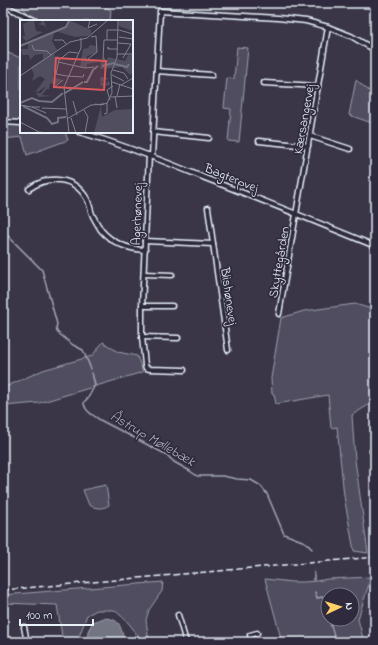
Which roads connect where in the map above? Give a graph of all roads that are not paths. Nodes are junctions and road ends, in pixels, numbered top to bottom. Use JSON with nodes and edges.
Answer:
{"nodes":[{"id":1,"x":3,"y":6,"type":"edge"},
{"id":2,"x":34,"y":20,"type":"edge"},
{"id":3,"x":328,"y":27,"type":"junction"},
{"id":4,"x":375,"y":50,"type":"edge"},
{"id":5,"x":157,"y":71,"type":"junction"},
{"id":6,"x":212,"y":75,"type":"dead end"},
{"id":7,"x":264,"y":83,"type":"dead end"},
{"id":8,"x":318,"y":86,"type":"junction"},
{"id":9,"x":3,"y":122,"type":"edge"},
{"id":10,"x":20,"y":123,"type":"edge"},
{"id":11,"x":153,"y":132,"type":"junction"},
{"id":12,"x":85,"y":133,"type":"edge"},
{"id":13,"x":98,"y":135,"type":"edge"},
{"id":14,"x":310,"y":136,"type":"junction"},
{"id":15,"x":209,"y":138,"type":"dead end"},
{"id":16,"x":259,"y":141,"type":"dead end"},
{"id":17,"x":308,"y":146,"type":"junction"},
{"id":18,"x":350,"y":149,"type":"dead end"},
{"id":19,"x":150,"y":156,"type":"junction"},
{"id":20,"x":29,"y":190,"type":"dead end"},
{"id":21,"x":208,"y":208,"type":"dead end"},
{"id":22,"x":296,"y":214,"type":"junction"},
{"id":23,"x":145,"y":241,"type":"junction"},
{"id":24,"x":213,"y":244,"type":"junction"},
{"id":25,"x":375,"y":246,"type":"edge"},
{"id":26,"x":145,"y":250,"type":"junction"},
{"id":27,"x":144,"y":274,"type":"junction"},
{"id":28,"x":172,"y":275,"type":"dead end"},
{"id":29,"x":142,"y":306,"type":"junction"},
{"id":30,"x":172,"y":306,"type":"dead end"},
{"id":31,"x":279,"y":314,"type":"dead end"},
{"id":32,"x":142,"y":337,"type":"junction"},
{"id":33,"x":178,"y":338,"type":"dead end"},
{"id":34,"x":228,"y":350,"type":"dead end"},
{"id":35,"x":184,"y":370,"type":"dead end"},
{"id":36,"x":178,"y":615,"type":"dead end"},
{"id":37,"x":24,"y":627,"type":"dead end"},
{"id":38,"x":257,"y":633,"type":"dead end"},
{"id":39,"x":27,"y":642,"type":"edge"},
{"id":40,"x":186,"y":642,"type":"edge"},
{"id":41,"x":252,"y":642,"type":"edge"}],
"edges":[{"from":1,"to":2,"type":"street"},
{"from":3,"to":4,"type":"street"},
{"from":3,"to":5,"type":"street","name":"Agerhønevej"},
{"from":3,"to":8,"type":"street","name":"Kærsangervej"},
{"from":5,"to":6,"type":"street"},
{"from":5,"to":11,"type":"street","name":"Agerhønevej"},
{"from":7,"to":8,"type":"street"},
{"from":8,"to":14,"type":"street","name":"Kærsangervej"},
{"from":9,"to":10,"type":"street"},
{"from":11,"to":15,"type":"street"},
{"from":11,"to":19,"type":"street","name":"Agerhønevej"},
{"from":12,"to":13,"type":"street","name":"Bagterpvej"},
{"from":13,"to":19,"type":"street","name":"Bagterpvej"},
{"from":14,"to":17,"type":"street","name":"Kærsangervej"},
{"from":14,"to":18,"type":"street"},
{"from":16,"to":17,"type":"street"},
{"from":17,"to":22,"type":"street","name":"Kærsangervej"},
{"from":19,"to":22,"type":"street","name":"Bagterpvej"},
{"from":19,"to":23,"type":"street","name":"Agerhønevej"},
{"from":20,"to":26,"type":"street"},
{"from":21,"to":24,"type":"street","name":"Blishønevej"},
{"from":22,"to":25,"type":"street","name":"Bagterpvej"},
{"from":22,"to":31,"type":"street","name":"Skyttegården"},
{"from":23,"to":24,"type":"street"},
{"from":23,"to":26,"type":"street","name":"Agerhønevej"},
{"from":24,"to":34,"type":"street","name":"Blishønevej"},
{"from":26,"to":27,"type":"street","name":"Agerhønevej"},
{"from":27,"to":28,"type":"street"},
{"from":27,"to":29,"type":"street","name":"Agerhønevej"},
{"from":29,"to":30,"type":"street"},
{"from":29,"to":32,"type":"street","name":"Agerhønevej"},
{"from":32,"to":33,"type":"street"},
{"from":32,"to":35,"type":"street","name":"Agerhønevej"},
{"from":36,"to":40,"type":"street"},
{"from":37,"to":39,"type":"street"},
{"from":38,"to":41,"type":"street"}]}
